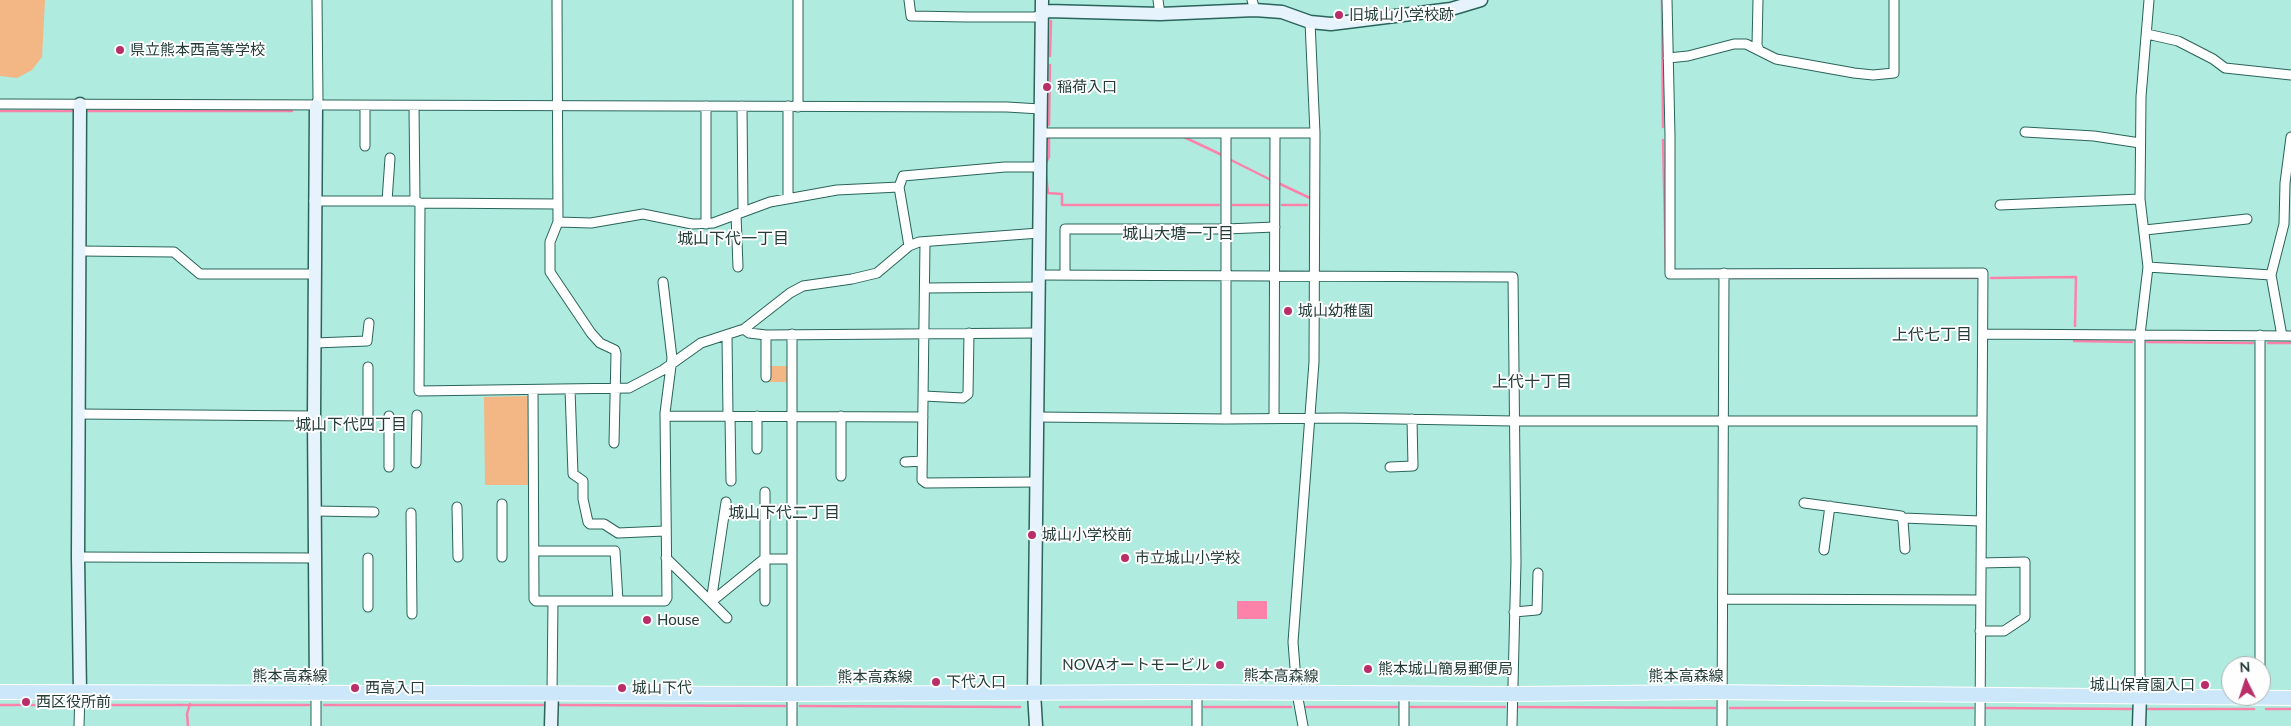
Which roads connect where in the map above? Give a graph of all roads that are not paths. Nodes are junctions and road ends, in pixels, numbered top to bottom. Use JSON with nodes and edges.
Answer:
{"nodes":[{"id":1,"x":317,"y":0,"type":"edge"},
{"id":2,"x":557,"y":0,"type":"edge"},
{"id":3,"x":798,"y":0,"type":"edge"},
{"id":4,"x":909,"y":0,"type":"edge"},
{"id":5,"x":1042,"y":0,"type":"edge"},
{"id":6,"x":1158,"y":0,"type":"edge"},
{"id":7,"x":1667,"y":0,"type":"edge"},
{"id":8,"x":1758,"y":0,"type":"edge"},
{"id":9,"x":1894,"y":0,"type":"edge"},
{"id":10,"x":2149,"y":0,"type":"edge"},
{"id":11,"x":1475,"y":1,"type":"edge"},
{"id":12,"x":1254,"y":5,"type":"edge"},
{"id":13,"x":1160,"y":14,"type":"junction"},
{"id":14,"x":1042,"y":15,"type":"junction"},
{"id":15,"x":1310,"y":22,"type":"junction"},
{"id":16,"x":2147,"y":34,"type":"junction"},
{"id":17,"x":1759,"y":50,"type":"junction"},
{"id":18,"x":1668,"y":58,"type":"junction"},
{"id":19,"x":2291,"y":75,"type":"edge"},
{"id":20,"x":0,"y":104,"type":"edge"},
{"id":21,"x":80,"y":104,"type":"junction"},
{"id":22,"x":316,"y":106,"type":"junction"},
{"id":23,"x":365,"y":106,"type":"junction"},
{"id":24,"x":414,"y":106,"type":"junction"},
{"id":25,"x":557,"y":106,"type":"junction"},
{"id":26,"x":706,"y":106,"type":"junction"},
{"id":27,"x":742,"y":106,"type":"junction"},
{"id":28,"x":793,"y":107,"type":"junction"},
{"id":29,"x":1040,"y":109,"type":"junction"},
{"id":30,"x":2025,"y":132,"type":"dead end"},
{"id":31,"x":1040,"y":133,"type":"junction"},
{"id":32,"x":1226,"y":133,"type":"junction"},
{"id":33,"x":1275,"y":133,"type":"junction"},
{"id":34,"x":1315,"y":133,"type":"junction"},
{"id":35,"x":2291,"y":137,"type":"edge"},
{"id":36,"x":2140,"y":144,"type":"junction"},
{"id":37,"x":365,"y":146,"type":"dead end"},
{"id":38,"x":390,"y":158,"type":"dead end"},
{"id":39,"x":1039,"y":167,"type":"junction"},
{"id":40,"x":899,"y":187,"type":"junction"},
{"id":41,"x":788,"y":198,"type":"junction"},
{"id":42,"x":2140,"y":199,"type":"junction"},
{"id":43,"x":314,"y":201,"type":"junction"},
{"id":44,"x":387,"y":201,"type":"junction"},
{"id":45,"x":418,"y":202,"type":"junction"},
{"id":46,"x":558,"y":204,"type":"junction"},
{"id":47,"x":2000,"y":205,"type":"dead end"},
{"id":48,"x":740,"y":213,"type":"junction"},
{"id":49,"x":2247,"y":219,"type":"dead end"},
{"id":50,"x":558,"y":222,"type":"junction"},
{"id":51,"x":706,"y":224,"type":"junction"},
{"id":52,"x":1274,"y":227,"type":"junction"},
{"id":53,"x":1226,"y":229,"type":"junction"},
{"id":54,"x":2145,"y":230,"type":"junction"},
{"id":55,"x":1039,"y":233,"type":"junction"},
{"id":56,"x":925,"y":242,"type":"junction"},
{"id":57,"x":910,"y":246,"type":"junction"},
{"id":58,"x":80,"y":251,"type":"junction"},
{"id":59,"x":738,"y":267,"type":"dead end"},
{"id":60,"x":2148,"y":267,"type":"junction"},
{"id":61,"x":1724,"y":273,"type":"junction"},
{"id":62,"x":315,"y":274,"type":"junction"},
{"id":63,"x":1066,"y":275,"type":"junction"},
{"id":64,"x":2271,"y":275,"type":"junction"},
{"id":65,"x":1226,"y":276,"type":"junction"},
{"id":66,"x":1274,"y":276,"type":"junction"},
{"id":67,"x":1314,"y":276,"type":"junction"},
{"id":68,"x":1038,"y":281,"type":"junction"},
{"id":69,"x":663,"y":282,"type":"dead end"},
{"id":70,"x":925,"y":288,"type":"junction"},
{"id":71,"x":369,"y":323,"type":"dead end"},
{"id":72,"x":744,"y":329,"type":"junction"},
{"id":73,"x":969,"y":333,"type":"junction"},
{"id":74,"x":1037,"y":333,"type":"junction"},
{"id":75,"x":792,"y":334,"type":"junction"},
{"id":76,"x":925,"y":334,"type":"junction"},
{"id":77,"x":1983,"y":334,"type":"junction"},
{"id":78,"x":766,"y":335,"type":"junction"},
{"id":79,"x":2140,"y":335,"type":"junction"},
{"id":80,"x":2260,"y":335,"type":"junction"},
{"id":81,"x":727,"y":336,"type":"junction"},
{"id":82,"x":2287,"y":336,"type":"edge"},
{"id":83,"x":314,"y":342,"type":"junction"},
{"id":84,"x":672,"y":364,"type":"junction"},
{"id":85,"x":368,"y":367,"type":"dead end"},
{"id":86,"x":766,"y":377,"type":"dead end"},
{"id":87,"x":615,"y":388,"type":"junction"},
{"id":88,"x":570,"y":389,"type":"junction"},
{"id":89,"x":533,"y":390,"type":"junction"},
{"id":90,"x":924,"y":396,"type":"junction"},
{"id":91,"x":78,"y":414,"type":"junction"},
{"id":92,"x":417,"y":415,"type":"dead end"},
{"id":93,"x":314,"y":416,"type":"junction"},
{"id":94,"x":368,"y":416,"type":"dead end"},
{"id":95,"x":389,"y":416,"type":"dead end"},
{"id":96,"x":665,"y":416,"type":"junction"},
{"id":97,"x":729,"y":416,"type":"junction"},
{"id":98,"x":757,"y":416,"type":"junction"},
{"id":99,"x":842,"y":416,"type":"junction"},
{"id":100,"x":792,"y":417,"type":"junction"},
{"id":101,"x":923,"y":417,"type":"junction"},
{"id":102,"x":1038,"y":417,"type":"junction"},
{"id":103,"x":1274,"y":418,"type":"junction"},
{"id":104,"x":1310,"y":418,"type":"junction"},
{"id":105,"x":1412,"y":419,"type":"junction"},
{"id":106,"x":1226,"y":420,"type":"junction"},
{"id":107,"x":1513,"y":421,"type":"junction"},
{"id":108,"x":1723,"y":421,"type":"junction"},
{"id":109,"x":1982,"y":421,"type":"junction"},
{"id":110,"x":614,"y":443,"type":"dead end"},
{"id":111,"x":757,"y":449,"type":"dead end"},
{"id":112,"x":922,"y":461,"type":"junction"},
{"id":113,"x":416,"y":462,"type":"dead end"},
{"id":114,"x":905,"y":462,"type":"dead end"},
{"id":115,"x":390,"y":467,"type":"dead end"},
{"id":116,"x":1390,"y":467,"type":"dead end"},
{"id":117,"x":841,"y":476,"type":"dead end"},
{"id":118,"x":731,"y":481,"type":"dead end"},
{"id":119,"x":1037,"y":482,"type":"junction"},
{"id":120,"x":765,"y":492,"type":"dead end"},
{"id":121,"x":726,"y":502,"type":"dead end"},
{"id":122,"x":1804,"y":503,"type":"dead end"},
{"id":123,"x":502,"y":504,"type":"dead end"},
{"id":124,"x":1830,"y":506,"type":"junction"},
{"id":125,"x":457,"y":507,"type":"dead end"},
{"id":126,"x":315,"y":511,"type":"junction"},
{"id":127,"x":374,"y":512,"type":"dead end"},
{"id":128,"x":411,"y":513,"type":"dead end"},
{"id":129,"x":1903,"y":518,"type":"junction"},
{"id":130,"x":1980,"y":521,"type":"junction"},
{"id":131,"x":665,"y":531,"type":"junction"},
{"id":132,"x":1905,"y":549,"type":"dead end"},
{"id":133,"x":1824,"y":550,"type":"dead end"},
{"id":134,"x":534,"y":551,"type":"junction"},
{"id":135,"x":78,"y":557,"type":"junction"},
{"id":136,"x":458,"y":557,"type":"dead end"},
{"id":137,"x":315,"y":558,"type":"junction"},
{"id":138,"x":368,"y":558,"type":"dead end"},
{"id":139,"x":502,"y":558,"type":"dead end"},
{"id":140,"x":666,"y":558,"type":"junction"},
{"id":141,"x":764,"y":559,"type":"junction"},
{"id":142,"x":791,"y":559,"type":"junction"},
{"id":143,"x":1981,"y":563,"type":"junction"},
{"id":144,"x":1538,"y":573,"type":"dead end"},
{"id":145,"x":1724,"y":599,"type":"junction"},
{"id":146,"x":618,"y":600,"type":"junction"},
{"id":147,"x":1980,"y":600,"type":"junction"},
{"id":148,"x":553,"y":601,"type":"junction"},
{"id":149,"x":765,"y":601,"type":"dead end"},
{"id":150,"x":711,"y":602,"type":"junction"},
{"id":151,"x":368,"y":607,"type":"dead end"},
{"id":152,"x":1514,"y":612,"type":"junction"},
{"id":153,"x":412,"y":614,"type":"dead end"},
{"id":154,"x":727,"y":618,"type":"dead end"},
{"id":155,"x":1980,"y":632,"type":"junction"},
{"id":156,"x":2260,"y":656,"type":"edge"},
{"id":157,"x":0,"y":692,"type":"edge"},
{"id":158,"x":316,"y":692,"type":"junction"},
{"id":159,"x":552,"y":692,"type":"junction"},
{"id":160,"x":1034,"y":692,"type":"junction"},
{"id":161,"x":1197,"y":692,"type":"junction"},
{"id":162,"x":1723,"y":692,"type":"junction"},
{"id":163,"x":80,"y":693,"type":"junction"},
{"id":164,"x":1297,"y":693,"type":"junction"},
{"id":165,"x":792,"y":694,"type":"junction"},
{"id":166,"x":1404,"y":694,"type":"junction"},
{"id":167,"x":1512,"y":694,"type":"junction"},
{"id":168,"x":1980,"y":694,"type":"junction"},
{"id":169,"x":2140,"y":696,"type":"junction"},
{"id":170,"x":2221,"y":697,"type":"edge"},
{"id":171,"x":2271,"y":697,"type":"edge"},
{"id":172,"x":2291,"y":698,"type":"edge"},
{"id":173,"x":79,"y":726,"type":"edge"},
{"id":174,"x":316,"y":726,"type":"edge"},
{"id":175,"x":551,"y":726,"type":"edge"},
{"id":176,"x":792,"y":726,"type":"edge"},
{"id":177,"x":1036,"y":726,"type":"edge"},
{"id":178,"x":1197,"y":726,"type":"edge"},
{"id":179,"x":1303,"y":726,"type":"edge"},
{"id":180,"x":1404,"y":726,"type":"edge"},
{"id":181,"x":1512,"y":726,"type":"edge"},
{"id":182,"x":1722,"y":726,"type":"edge"},
{"id":183,"x":1980,"y":726,"type":"edge"},
{"id":184,"x":2139,"y":726,"type":"edge"}],
"edges":[{"from":1,"to":22,"type":"street"},
{"from":2,"to":25,"type":"street"},
{"from":3,"to":28,"type":"street"},
{"from":4,"to":14,"type":"street"},
{"from":5,"to":14,"type":"street"},
{"from":6,"to":13,"type":"street"},
{"from":7,"to":18,"type":"street"},
{"from":8,"to":17,"type":"street"},
{"from":9,"to":17,"type":"street"},
{"from":10,"to":16,"type":"street"},
{"from":11,"to":15,"type":"street"},
{"from":12,"to":13,"type":"street"},
{"from":12,"to":15,"type":"street"},
{"from":13,"to":14,"type":"street"},
{"from":14,"to":29,"type":"street"},
{"from":15,"to":34,"type":"street"},
{"from":16,"to":19,"type":"street"},
{"from":16,"to":36,"type":"street"},
{"from":17,"to":18,"type":"street"},
{"from":18,"to":61,"type":"street"},
{"from":20,"to":21,"type":"street"},
{"from":21,"to":22,"type":"street"},
{"from":21,"to":58,"type":"street"},
{"from":22,"to":23,"type":"street"},
{"from":22,"to":43,"type":"street"},
{"from":23,"to":24,"type":"street"},
{"from":23,"to":37,"type":"street"},
{"from":24,"to":25,"type":"street"},
{"from":24,"to":45,"type":"street"},
{"from":25,"to":26,"type":"street"},
{"from":25,"to":46,"type":"street"},
{"from":26,"to":27,"type":"street"},
{"from":26,"to":51,"type":"street"},
{"from":27,"to":28,"type":"street"},
{"from":27,"to":48,"type":"street"},
{"from":28,"to":29,"type":"street"},
{"from":28,"to":41,"type":"street"},
{"from":29,"to":31,"type":"street"},
{"from":30,"to":36,"type":"street"},
{"from":31,"to":32,"type":"street"},
{"from":31,"to":39,"type":"street"},
{"from":32,"to":33,"type":"street"},
{"from":32,"to":53,"type":"street"},
{"from":33,"to":34,"type":"street"},
{"from":33,"to":52,"type":"street"},
{"from":34,"to":67,"type":"street"},
{"from":35,"to":64,"type":"street"},
{"from":36,"to":42,"type":"street"},
{"from":38,"to":44,"type":"street"},
{"from":39,"to":40,"type":"street"},
{"from":39,"to":55,"type":"street"},
{"from":40,"to":41,"type":"street"},
{"from":40,"to":57,"type":"street"},
{"from":41,"to":48,"type":"street"},
{"from":42,"to":47,"type":"street"},
{"from":42,"to":54,"type":"street"},
{"from":43,"to":44,"type":"street"},
{"from":43,"to":62,"type":"street"},
{"from":44,"to":45,"type":"street"},
{"from":45,"to":46,"type":"street"},
{"from":45,"to":89,"type":"street"},
{"from":46,"to":50,"type":"street"},
{"from":48,"to":51,"type":"street"},
{"from":48,"to":59,"type":"street"},
{"from":49,"to":54,"type":"street"},
{"from":50,"to":51,"type":"street"},
{"from":50,"to":87,"type":"street"},
{"from":52,"to":53,"type":"street"},
{"from":52,"to":66,"type":"street"},
{"from":53,"to":63,"type":"street"},
{"from":53,"to":65,"type":"street"},
{"from":54,"to":60,"type":"street"},
{"from":55,"to":56,"type":"street"},
{"from":55,"to":68,"type":"street"},
{"from":56,"to":57,"type":"street"},
{"from":56,"to":70,"type":"street"},
{"from":57,"to":72,"type":"street"},
{"from":58,"to":62,"type":"street"},
{"from":58,"to":91,"type":"street"},
{"from":60,"to":64,"type":"street"},
{"from":60,"to":79,"type":"street"},
{"from":61,"to":77,"type":"street"},
{"from":61,"to":108,"type":"street"},
{"from":62,"to":83,"type":"street"},
{"from":63,"to":65,"type":"street"},
{"from":63,"to":68,"type":"street"},
{"from":64,"to":82,"type":"street"},
{"from":65,"to":66,"type":"street"},
{"from":65,"to":106,"type":"street"},
{"from":66,"to":67,"type":"street"},
{"from":66,"to":103,"type":"street"},
{"from":67,"to":104,"type":"street"},
{"from":67,"to":107,"type":"street"},
{"from":68,"to":70,"type":"street"},
{"from":68,"to":74,"type":"street"},
{"from":69,"to":84,"type":"street"},
{"from":70,"to":76,"type":"street"},
{"from":71,"to":83,"type":"street"},
{"from":72,"to":78,"type":"street"},
{"from":72,"to":81,"type":"street"},
{"from":73,"to":74,"type":"street"},
{"from":73,"to":76,"type":"street"},
{"from":73,"to":90,"type":"street"},
{"from":74,"to":102,"type":"street"},
{"from":75,"to":76,"type":"street"},
{"from":75,"to":78,"type":"street"},
{"from":75,"to":100,"type":"street"},
{"from":76,"to":90,"type":"street"},
{"from":77,"to":79,"type":"street"},
{"from":77,"to":109,"type":"street"},
{"from":78,"to":86,"type":"street"},
{"from":79,"to":80,"type":"street"},
{"from":79,"to":169,"type":"street"},
{"from":80,"to":82,"type":"street"},
{"from":80,"to":156,"type":"street"},
{"from":81,"to":84,"type":"street"},
{"from":81,"to":97,"type":"street"},
{"from":83,"to":93,"type":"street"},
{"from":84,"to":87,"type":"street"},
{"from":84,"to":96,"type":"street"},
{"from":85,"to":94,"type":"street"},
{"from":87,"to":88,"type":"street"},
{"from":87,"to":110,"type":"street"},
{"from":88,"to":89,"type":"street"},
{"from":88,"to":131,"type":"street"},
{"from":89,"to":134,"type":"street"},
{"from":90,"to":101,"type":"street"},
{"from":91,"to":93,"type":"street"},
{"from":91,"to":135,"type":"street"},
{"from":92,"to":113,"type":"street"},
{"from":93,"to":126,"type":"street"},
{"from":95,"to":115,"type":"street"},
{"from":96,"to":97,"type":"street"},
{"from":96,"to":131,"type":"street"},
{"from":97,"to":98,"type":"street"},
{"from":97,"to":118,"type":"street"},
{"from":98,"to":100,"type":"street"},
{"from":98,"to":111,"type":"street"},
{"from":99,"to":100,"type":"street"},
{"from":99,"to":101,"type":"street"},
{"from":99,"to":117,"type":"street"},
{"from":100,"to":142,"type":"street"},
{"from":101,"to":112,"type":"street"},
{"from":102,"to":106,"type":"street"},
{"from":102,"to":119,"type":"street"},
{"from":103,"to":104,"type":"street"},
{"from":103,"to":106,"type":"street"},
{"from":104,"to":105,"type":"street"},
{"from":104,"to":164,"type":"street"},
{"from":105,"to":107,"type":"street"},
{"from":105,"to":116,"type":"street"},
{"from":107,"to":108,"type":"street"},
{"from":107,"to":152,"type":"street"},
{"from":108,"to":109,"type":"street"},
{"from":108,"to":145,"type":"street"},
{"from":109,"to":130,"type":"street"},
{"from":112,"to":114,"type":"street"},
{"from":112,"to":119,"type":"street"},
{"from":119,"to":160,"type":"street"},
{"from":120,"to":141,"type":"street"},
{"from":121,"to":150,"type":"street"},
{"from":122,"to":124,"type":"street"},
{"from":123,"to":139,"type":"street"},
{"from":124,"to":129,"type":"street"},
{"from":124,"to":133,"type":"street"},
{"from":125,"to":136,"type":"street"},
{"from":126,"to":127,"type":"street"},
{"from":126,"to":137,"type":"street"},
{"from":128,"to":153,"type":"street"},
{"from":129,"to":130,"type":"street"},
{"from":129,"to":132,"type":"street"},
{"from":130,"to":143,"type":"street"},
{"from":131,"to":140,"type":"street"},
{"from":134,"to":146,"type":"street"},
{"from":134,"to":148,"type":"street"},
{"from":135,"to":137,"type":"street"},
{"from":135,"to":163,"type":"street"},
{"from":137,"to":158,"type":"street"},
{"from":138,"to":151,"type":"street"},
{"from":140,"to":146,"type":"street"},
{"from":140,"to":150,"type":"street"},
{"from":141,"to":142,"type":"street"},
{"from":141,"to":149,"type":"street"},
{"from":141,"to":150,"type":"street"},
{"from":142,"to":165,"type":"street"},
{"from":143,"to":147,"type":"street"},
{"from":143,"to":155,"type":"street"},
{"from":144,"to":152,"type":"street"},
{"from":145,"to":147,"type":"street"},
{"from":145,"to":162,"type":"street"},
{"from":146,"to":148,"type":"street"},
{"from":147,"to":155,"type":"street"},
{"from":148,"to":159,"type":"street"},
{"from":150,"to":154,"type":"street"},
{"from":152,"to":167,"type":"street"},
{"from":155,"to":168,"type":"street"},
{"from":157,"to":163,"type":"main road","name":"熊本高森線"},
{"from":158,"to":159,"type":"main road","name":"熊本高森線"},
{"from":158,"to":163,"type":"main road","name":"熊本高森線"},
{"from":158,"to":174,"type":"street"},
{"from":159,"to":165,"type":"main road","name":"熊本高森線"},
{"from":159,"to":175,"type":"street"},
{"from":160,"to":161,"type":"main road","name":"熊本高森線"},
{"from":160,"to":165,"type":"main road","name":"熊本高森線"},
{"from":160,"to":177,"type":"street"},
{"from":161,"to":164,"type":"main road","name":"熊本高森線"},
{"from":161,"to":178,"type":"street"},
{"from":162,"to":167,"type":"main road","name":"熊本高森線"},
{"from":162,"to":168,"type":"main road","name":"熊本高森線"},
{"from":162,"to":182,"type":"street"},
{"from":163,"to":173,"type":"street"},
{"from":164,"to":166,"type":"main road","name":"熊本高森線"},
{"from":164,"to":179,"type":"street"},
{"from":165,"to":176,"type":"street"},
{"from":166,"to":167,"type":"main road","name":"熊本高森線"},
{"from":166,"to":180,"type":"street"},
{"from":167,"to":181,"type":"street"},
{"from":168,"to":169,"type":"main road","name":"熊本高森線"},
{"from":168,"to":183,"type":"street"},
{"from":169,"to":170,"type":"main road","name":"熊本高森線"},
{"from":169,"to":184,"type":"street"},
{"from":171,"to":172,"type":"main road","name":"熊本高森線"}]}
